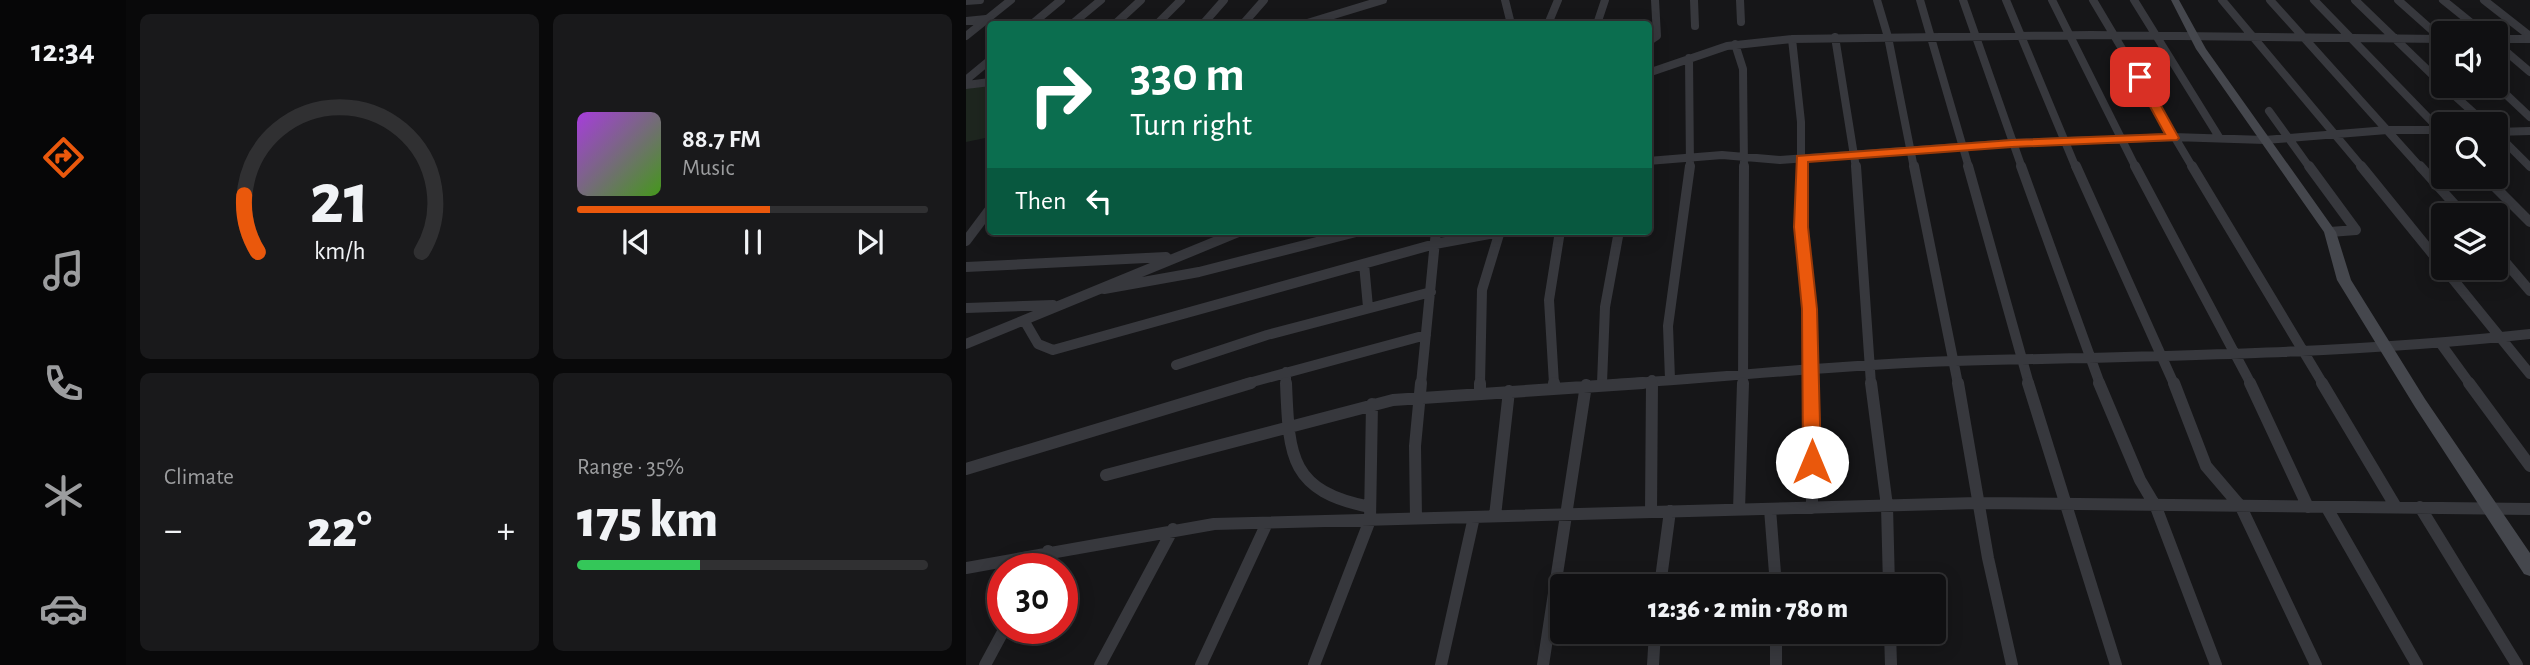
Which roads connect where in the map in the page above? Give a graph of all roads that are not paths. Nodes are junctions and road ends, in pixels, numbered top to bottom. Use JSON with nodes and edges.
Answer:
{"nodes":[{"id":1,"x":980,"y":0,"type":"edge"},
{"id":2,"x":1011,"y":0,"type":"edge"},
{"id":3,"x":1061,"y":0,"type":"edge"},
{"id":4,"x":1101,"y":0,"type":"edge"},
{"id":5,"x":1141,"y":0,"type":"edge"},
{"id":6,"x":1181,"y":0,"type":"edge"},
{"id":7,"x":1224,"y":0,"type":"edge"},
{"id":8,"x":1264,"y":0,"type":"edge"},
{"id":9,"x":1383,"y":0,"type":"edge"},
{"id":10,"x":1505,"y":0,"type":"edge"},
{"id":11,"x":1558,"y":0,"type":"edge"},
{"id":12,"x":1605,"y":0,"type":"edge"},
{"id":13,"x":1655,"y":0,"type":"edge"},
{"id":14,"x":1694,"y":0,"type":"edge"},
{"id":15,"x":1740,"y":0,"type":"edge"},
{"id":16,"x":1877,"y":0,"type":"edge"},
{"id":17,"x":1920,"y":0,"type":"edge"},
{"id":18,"x":1963,"y":0,"type":"edge"},
{"id":19,"x":2006,"y":0,"type":"edge"},
{"id":20,"x":2052,"y":0,"type":"edge"},
{"id":21,"x":2093,"y":0,"type":"edge"},
{"id":22,"x":2134,"y":0,"type":"edge"},
{"id":23,"x":2175,"y":0,"type":"edge"},
{"id":24,"x":2222,"y":0,"type":"edge"},
{"id":25,"x":2270,"y":0,"type":"edge"},
{"id":26,"x":2314,"y":0,"type":"edge"},
{"id":27,"x":2355,"y":0,"type":"edge"},
{"id":28,"x":2398,"y":0,"type":"edge"},
{"id":29,"x":2444,"y":0,"type":"edge"},
{"id":30,"x":2484,"y":0,"type":"edge"},
{"id":31,"x":966,"y":1,"type":"edge"},
{"id":32,"x":986,"y":19,"type":"junction"},
{"id":33,"x":966,"y":21,"type":"edge"},
{"id":34,"x":1036,"y":21,"type":"edge"},
{"id":35,"x":1076,"y":21,"type":"edge"},
{"id":36,"x":1118,"y":21,"type":"edge"},
{"id":37,"x":1160,"y":21,"type":"edge"},
{"id":38,"x":1206,"y":21,"type":"edge"},
{"id":39,"x":1246,"y":21,"type":"edge"},
{"id":40,"x":1314,"y":21,"type":"edge"},
{"id":41,"x":1510,"y":21,"type":"edge"},
{"id":42,"x":1550,"y":21,"type":"edge"},
{"id":43,"x":1598,"y":21,"type":"edge"},
{"id":44,"x":1652,"y":21,"type":"edge"},
{"id":45,"x":2469,"y":21,"type":"edge"},
{"id":46,"x":1741,"y":22,"type":"dead end"},
{"id":47,"x":1695,"y":26,"type":"dead end"},
{"id":48,"x":2431,"y":29,"type":"edge"},
{"id":49,"x":966,"y":36,"type":"edge"},
{"id":50,"x":1976,"y":36,"type":"junction"},
{"id":51,"x":2023,"y":36,"type":"junction"},
{"id":52,"x":2071,"y":36,"type":"junction"},
{"id":53,"x":2114,"y":36,"type":"junction"},
{"id":54,"x":2194,"y":36,"type":"junction"},
{"id":55,"x":2251,"y":36,"type":"junction"},
{"id":56,"x":1835,"y":37,"type":"junction"},
{"id":57,"x":1888,"y":37,"type":"junction"},
{"id":58,"x":1931,"y":37,"type":"junction"},
{"id":59,"x":2157,"y":37,"type":"junction"},
{"id":60,"x":2301,"y":37,"type":"junction"},
{"id":61,"x":2352,"y":37,"type":"junction"},
{"id":62,"x":2394,"y":38,"type":"junction"},
{"id":63,"x":2530,"y":38,"type":"edge"},
{"id":64,"x":1792,"y":39,"type":"junction"},
{"id":65,"x":2431,"y":39,"type":"edge"},
{"id":66,"x":2508,"y":40,"type":"edge"},
{"id":67,"x":1731,"y":45,"type":"junction"},
{"id":68,"x":2508,"y":52,"type":"edge"},
{"id":69,"x":1689,"y":58,"type":"junction"},
{"id":70,"x":987,"y":62,"type":"edge"},
{"id":71,"x":1652,"y":72,"type":"edge"},
{"id":72,"x":2530,"y":72,"type":"edge"},
{"id":73,"x":2431,"y":73,"type":"edge"},
{"id":74,"x":966,"y":80,"type":"edge"},
{"id":75,"x":987,"y":82,"type":"edge"},
{"id":76,"x":966,"y":86,"type":"edge"},
{"id":77,"x":2508,"y":96,"type":"edge"},
{"id":78,"x":2458,"y":98,"type":"edge"},
{"id":79,"x":2269,"y":111,"type":"dead end"},
{"id":80,"x":2473,"y":112,"type":"edge"},
{"id":81,"x":2530,"y":117,"type":"edge"},
{"id":82,"x":2431,"y":120,"type":"edge"},
{"id":83,"x":2388,"y":130,"type":"junction"},
{"id":84,"x":2431,"y":131,"type":"edge"},
{"id":85,"x":2530,"y":131,"type":"edge"},
{"id":86,"x":2508,"y":132,"type":"edge"},
{"id":87,"x":2336,"y":135,"type":"junction"},
{"id":88,"x":2289,"y":137,"type":"junction"},
{"id":89,"x":2173,"y":138,"type":"junction"},
{"id":90,"x":2219,"y":138,"type":"junction"},
{"id":91,"x":2122,"y":140,"type":"junction"},
{"id":92,"x":2265,"y":140,"type":"junction"},
{"id":93,"x":2012,"y":143,"type":"junction"},
{"id":94,"x":2069,"y":144,"type":"junction"},
{"id":95,"x":2508,"y":144,"type":"edge"},
{"id":96,"x":1961,"y":147,"type":"junction"},
{"id":97,"x":1911,"y":149,"type":"junction"},
{"id":98,"x":1854,"y":154,"type":"junction"},
{"id":99,"x":1743,"y":155,"type":"junction"},
{"id":100,"x":1691,"y":158,"type":"junction"},
{"id":101,"x":1802,"y":159,"type":"junction"},
{"id":102,"x":1652,"y":161,"type":"edge"},
{"id":103,"x":2530,"y":167,"type":"edge"},
{"id":104,"x":2498,"y":189,"type":"edge"},
{"id":105,"x":2453,"y":203,"type":"edge"},
{"id":106,"x":987,"y":213,"type":"edge"},
{"id":107,"x":2530,"y":222,"type":"edge"},
{"id":108,"x":2330,"y":233,"type":"junction"},
{"id":109,"x":1231,"y":235,"type":"edge"},
{"id":110,"x":1344,"y":235,"type":"edge"},
{"id":111,"x":1436,"y":235,"type":"edge"},
{"id":112,"x":1480,"y":235,"type":"edge"},
{"id":113,"x":1499,"y":235,"type":"edge"},
{"id":114,"x":1559,"y":235,"type":"edge"},
{"id":115,"x":1618,"y":235,"type":"edge"},
{"id":116,"x":966,"y":241,"type":"edge"},
{"id":117,"x":1435,"y":244,"type":"junction"},
{"id":118,"x":1176,"y":257,"type":"junction"},
{"id":119,"x":1364,"y":264,"type":"junction"},
{"id":120,"x":2508,"y":265,"type":"edge"},
{"id":121,"x":966,"y":267,"type":"edge"},
{"id":122,"x":1094,"y":290,"type":"junction"},
{"id":123,"x":2530,"y":291,"type":"edge"},
{"id":124,"x":1431,"y":292,"type":"junction"},
{"id":125,"x":1059,"y":305,"type":"junction"},
{"id":126,"x":966,"y":307,"type":"edge"},
{"id":127,"x":1368,"y":307,"type":"junction"},
{"id":128,"x":1024,"y":320,"type":"junction"},
{"id":129,"x":2530,"y":334,"type":"edge"},
{"id":130,"x":1426,"y":335,"type":"junction"},
{"id":131,"x":2500,"y":338,"type":"junction"},
{"id":132,"x":966,"y":344,"type":"edge"},
{"id":133,"x":2384,"y":344,"type":"junction"},
{"id":134,"x":2441,"y":344,"type":"junction"},
{"id":135,"x":2301,"y":349,"type":"junction"},
{"id":136,"x":2236,"y":353,"type":"junction"},
{"id":137,"x":2163,"y":355,"type":"junction"},
{"id":138,"x":2089,"y":359,"type":"junction"},
{"id":139,"x":2021,"y":360,"type":"junction"},
{"id":140,"x":1952,"y":361,"type":"junction"},
{"id":141,"x":1176,"y":365,"type":"dead end"},
{"id":142,"x":1869,"y":368,"type":"junction"},
{"id":143,"x":1812,"y":369,"type":"junction"},
{"id":144,"x":1286,"y":372,"type":"junction"},
{"id":145,"x":1742,"y":374,"type":"junction"},
{"id":146,"x":2530,"y":374,"type":"edge"},
{"id":147,"x":1670,"y":379,"type":"junction"},
{"id":148,"x":1652,"y":380,"type":"junction"},
{"id":149,"x":1602,"y":383,"type":"junction"},
{"id":150,"x":1586,"y":385,"type":"junction"},
{"id":151,"x":1554,"y":388,"type":"junction"},
{"id":152,"x":1509,"y":391,"type":"junction"},
{"id":153,"x":1480,"y":393,"type":"junction"},
{"id":154,"x":1422,"y":397,"type":"junction"},
{"id":155,"x":1372,"y":404,"type":"junction"},
{"id":156,"x":1288,"y":425,"type":"junction"},
{"id":157,"x":2530,"y":466,"type":"edge"},
{"id":158,"x":966,"y":469,"type":"edge"},
{"id":159,"x":1106,"y":475,"type":"dead end"},
{"id":160,"x":1977,"y":503,"type":"junction"},
{"id":161,"x":2067,"y":504,"type":"junction"},
{"id":162,"x":1887,"y":506,"type":"junction"},
{"id":163,"x":2157,"y":507,"type":"junction"},
{"id":164,"x":2241,"y":507,"type":"junction"},
{"id":165,"x":2308,"y":507,"type":"junction"},
{"id":166,"x":2396,"y":507,"type":"junction"},
{"id":167,"x":2420,"y":507,"type":"junction"},
{"id":168,"x":2490,"y":507,"type":"junction"},
{"id":169,"x":1812,"y":508,"type":"junction"},
{"id":170,"x":2327,"y":508,"type":"junction"},
{"id":171,"x":1770,"y":509,"type":"junction"},
{"id":172,"x":2530,"y":509,"type":"edge"},
{"id":173,"x":1739,"y":510,"type":"junction"},
{"id":174,"x":1651,"y":512,"type":"junction"},
{"id":175,"x":1670,"y":512,"type":"junction"},
{"id":176,"x":1370,"y":513,"type":"junction"},
{"id":177,"x":1566,"y":514,"type":"junction"},
{"id":178,"x":1495,"y":516,"type":"junction"},
{"id":179,"x":1474,"y":517,"type":"junction"},
{"id":180,"x":1416,"y":518,"type":"junction"},
{"id":181,"x":1267,"y":523,"type":"junction"},
{"id":182,"x":1173,"y":530,"type":"junction"},
{"id":183,"x":1048,"y":551,"type":"joint"},
{"id":184,"x":966,"y":568,"type":"edge"},
{"id":185,"x":2530,"y":568,"type":"edge"},
{"id":186,"x":1662,"y":574,"type":"edge"},
{"id":187,"x":1775,"y":574,"type":"edge"},
{"id":188,"x":1889,"y":574,"type":"edge"},
{"id":189,"x":996,"y":644,"type":"edge"},
{"id":190,"x":1654,"y":644,"type":"edge"},
{"id":191,"x":1776,"y":644,"type":"edge"},
{"id":192,"x":1891,"y":644,"type":"edge"},
{"id":193,"x":985,"y":665,"type":"edge"},
{"id":194,"x":1100,"y":665,"type":"edge"},
{"id":195,"x":1201,"y":665,"type":"edge"},
{"id":196,"x":1314,"y":665,"type":"edge"},
{"id":197,"x":1441,"y":665,"type":"edge"},
{"id":198,"x":1543,"y":665,"type":"edge"},
{"id":199,"x":1653,"y":665,"type":"edge"},
{"id":200,"x":1776,"y":665,"type":"edge"},
{"id":201,"x":1891,"y":665,"type":"edge"},
{"id":202,"x":2012,"y":665,"type":"edge"},
{"id":203,"x":2116,"y":665,"type":"edge"},
{"id":204,"x":2216,"y":665,"type":"edge"},
{"id":205,"x":2316,"y":665,"type":"edge"},
{"id":206,"x":2417,"y":665,"type":"edge"},
{"id":207,"x":2518,"y":665,"type":"edge"}],
"edges":[{"from":1,"to":31,"type":"street"},
{"from":2,"to":32,"type":"street"},
{"from":3,"to":34,"type":"street"},
{"from":4,"to":35,"type":"street"},
{"from":5,"to":36,"type":"street"},
{"from":6,"to":37,"type":"street"},
{"from":7,"to":38,"type":"street"},
{"from":8,"to":39,"type":"street"},
{"from":9,"to":40,"type":"street"},
{"from":10,"to":41,"type":"street"},
{"from":11,"to":42,"type":"street"},
{"from":12,"to":43,"type":"street"},
{"from":13,"to":44,"type":"street"},
{"from":14,"to":47,"type":"street"},
{"from":15,"to":46,"type":"street"},
{"from":16,"to":57,"type":"street"},
{"from":17,"to":58,"type":"street"},
{"from":18,"to":50,"type":"street"},
{"from":19,"to":51,"type":"street"},
{"from":20,"to":52,"type":"street"},
{"from":21,"to":53,"type":"street"},
{"from":22,"to":59,"type":"street"},
{"from":23,"to":54,"type":"street"},
{"from":24,"to":55,"type":"street"},
{"from":25,"to":60,"type":"street"},
{"from":26,"to":61,"type":"street"},
{"from":27,"to":62,"type":"street"},
{"from":28,"to":48,"type":"street"},
{"from":29,"to":45,"type":"street"},
{"from":30,"to":63,"type":"street"},
{"from":32,"to":33,"type":"street"},
{"from":32,"to":49,"type":"street"},
{"from":50,"to":51,"type":"street"},
{"from":50,"to":58,"type":"street"},
{"from":50,"to":93,"type":"street"},
{"from":51,"to":52,"type":"street"},
{"from":51,"to":94,"type":"street"},
{"from":52,"to":53,"type":"street"},
{"from":52,"to":91,"type":"street"},
{"from":53,"to":59,"type":"street"},
{"from":53,"to":89,"type":"street"},
{"from":54,"to":55,"type":"street"},
{"from":54,"to":59,"type":"street"},
{"from":54,"to":92,"type":"street"},
{"from":55,"to":60,"type":"street"},
{"from":55,"to":87,"type":"street"},
{"from":56,"to":57,"type":"street"},
{"from":56,"to":64,"type":"street"},
{"from":56,"to":98,"type":"street"},
{"from":57,"to":58,"type":"street"},
{"from":57,"to":97,"type":"street"},
{"from":58,"to":96,"type":"street"},
{"from":59,"to":90,"type":"street"},
{"from":60,"to":61,"type":"street"},
{"from":60,"to":83,"type":"street"},
{"from":61,"to":62,"type":"street"},
{"from":61,"to":82,"type":"street"},
{"from":62,"to":65,"type":"street"},
{"from":62,"to":73,"type":"street"},
{"from":63,"to":66,"type":"street"},
{"from":64,"to":67,"type":"street"},
{"from":64,"to":101,"type":"street"},
{"from":67,"to":69,"type":"street"},
{"from":67,"to":99,"type":"street"},
{"from":68,"to":72,"type":"street"},
{"from":69,"to":71,"type":"street"},
{"from":69,"to":100,"type":"street"},
{"from":70,"to":74,"type":"street"},
{"from":75,"to":76,"type":"street"},
{"from":77,"to":81,"type":"street"},
{"from":78,"to":80,"type":"street"},
{"from":79,"to":88,"type":"street"},
{"from":83,"to":84,"type":"street"},
{"from":83,"to":87,"type":"street"},
{"from":83,"to":105,"type":"street"},
{"from":85,"to":86,"type":"street"},
{"from":87,"to":88,"type":"street"},
{"from":87,"to":131,"type":"street"},
{"from":88,"to":92,"type":"street"},
{"from":88,"to":108,"type":"street"},
{"from":89,"to":90,"type":"street"},
{"from":89,"to":91,"type":"street"},
{"from":89,"to":135,"type":"street"},
{"from":90,"to":92,"type":"street"},
{"from":91,"to":94,"type":"street"},
{"from":91,"to":136,"type":"street"},
{"from":92,"to":108,"type":"street"},
{"from":93,"to":94,"type":"street"},
{"from":93,"to":96,"type":"street"},
{"from":93,"to":138,"type":"street"},
{"from":94,"to":137,"type":"street"},
{"from":95,"to":103,"type":"street"},
{"from":96,"to":97,"type":"street"},
{"from":96,"to":139,"type":"street"},
{"from":97,"to":98,"type":"street"},
{"from":97,"to":140,"type":"street"},
{"from":98,"to":101,"type":"street"},
{"from":98,"to":142,"type":"street"},
{"from":99,"to":100,"type":"street"},
{"from":99,"to":101,"type":"street"},
{"from":99,"to":145,"type":"street"},
{"from":100,"to":102,"type":"street"},
{"from":100,"to":147,"type":"street"},
{"from":101,"to":143,"type":"street"},
{"from":104,"to":107,"type":"street"},
{"from":106,"to":116,"type":"street"},
{"from":108,"to":133,"type":"street"},
{"from":109,"to":118,"type":"street"},
{"from":110,"to":122,"type":"street"},
{"from":111,"to":117,"type":"street"},
{"from":112,"to":117,"type":"street"},
{"from":113,"to":153,"type":"street"},
{"from":114,"to":151,"type":"street"},
{"from":115,"to":149,"type":"street"},
{"from":117,"to":119,"type":"street"},
{"from":117,"to":124,"type":"street"},
{"from":118,"to":121,"type":"street"},
{"from":118,"to":122,"type":"street"},
{"from":119,"to":127,"type":"street"},
{"from":119,"to":128,"type":"street"},
{"from":120,"to":123,"type":"street"},
{"from":122,"to":125,"type":"street"},
{"from":124,"to":127,"type":"street"},
{"from":124,"to":130,"type":"street"},
{"from":125,"to":126,"type":"street"},
{"from":125,"to":128,"type":"street"},
{"from":127,"to":141,"type":"street"},
{"from":128,"to":132,"type":"street"},
{"from":129,"to":131,"type":"street"},
{"from":130,"to":144,"type":"street"},
{"from":130,"to":154,"type":"street"},
{"from":131,"to":134,"type":"street"},
{"from":131,"to":146,"type":"street"},
{"from":133,"to":134,"type":"street"},
{"from":133,"to":135,"type":"street"},
{"from":133,"to":168,"type":"street"},
{"from":134,"to":157,"type":"street"},
{"from":135,"to":136,"type":"street"},
{"from":135,"to":166,"type":"street"},
{"from":136,"to":137,"type":"street"},
{"from":136,"to":165,"type":"street"},
{"from":137,"to":138,"type":"street"},
{"from":137,"to":164,"type":"street"},
{"from":138,"to":139,"type":"street"},
{"from":138,"to":163,"type":"street"},
{"from":139,"to":140,"type":"street"},
{"from":139,"to":161,"type":"street"},
{"from":140,"to":142,"type":"street"},
{"from":140,"to":160,"type":"street"},
{"from":142,"to":143,"type":"street"},
{"from":142,"to":162,"type":"street"},
{"from":143,"to":145,"type":"street"},
{"from":143,"to":169,"type":"street"},
{"from":144,"to":156,"type":"street"},
{"from":144,"to":158,"type":"street"},
{"from":145,"to":147,"type":"street"},
{"from":145,"to":173,"type":"street"},
{"from":147,"to":148,"type":"street"},
{"from":148,"to":149,"type":"street"},
{"from":148,"to":174,"type":"street"},
{"from":149,"to":150,"type":"street"},
{"from":150,"to":151,"type":"street"},
{"from":150,"to":177,"type":"street"},
{"from":151,"to":152,"type":"street"},
{"from":152,"to":153,"type":"street"},
{"from":152,"to":178,"type":"street"},
{"from":153,"to":154,"type":"street"},
{"from":154,"to":155,"type":"street"},
{"from":154,"to":180,"type":"street"},
{"from":155,"to":156,"type":"street"},
{"from":155,"to":176,"type":"street"},
{"from":156,"to":159,"type":"street"},
{"from":156,"to":176,"type":"street"},
{"from":160,"to":161,"type":"street"},
{"from":160,"to":162,"type":"street"},
{"from":160,"to":202,"type":"street"},
{"from":161,"to":163,"type":"street"},
{"from":161,"to":203,"type":"street"},
{"from":162,"to":169,"type":"street"},
{"from":162,"to":188,"type":"street"},
{"from":163,"to":164,"type":"street"},
{"from":163,"to":204,"type":"street"},
{"from":164,"to":165,"type":"street"},
{"from":164,"to":205,"type":"street"},
{"from":165,"to":170,"type":"street"},
{"from":166,"to":167,"type":"street"},
{"from":166,"to":170,"type":"street"},
{"from":167,"to":168,"type":"street"},
{"from":167,"to":207,"type":"street"},
{"from":168,"to":172,"type":"street"},
{"from":168,"to":185,"type":"street"},
{"from":169,"to":171,"type":"street"},
{"from":170,"to":206,"type":"street"},
{"from":171,"to":173,"type":"street"},
{"from":171,"to":187,"type":"street"},
{"from":173,"to":175,"type":"street"},
{"from":174,"to":175,"type":"street"},
{"from":174,"to":177,"type":"street"},
{"from":175,"to":186,"type":"street"},
{"from":176,"to":180,"type":"street"},
{"from":176,"to":181,"type":"street"},
{"from":176,"to":196,"type":"street"},
{"from":177,"to":178,"type":"street"},
{"from":177,"to":198,"type":"street"},
{"from":178,"to":179,"type":"street"},
{"from":179,"to":180,"type":"street"},
{"from":179,"to":197,"type":"street"},
{"from":181,"to":182,"type":"street"},
{"from":181,"to":195,"type":"street"},
{"from":182,"to":183,"type":"street"},
{"from":182,"to":194,"type":"street"},
{"from":183,"to":184,"type":"street"},
{"from":189,"to":193,"type":"street"},
{"from":190,"to":199,"type":"street"},
{"from":191,"to":200,"type":"street"},
{"from":192,"to":201,"type":"street"}]}
